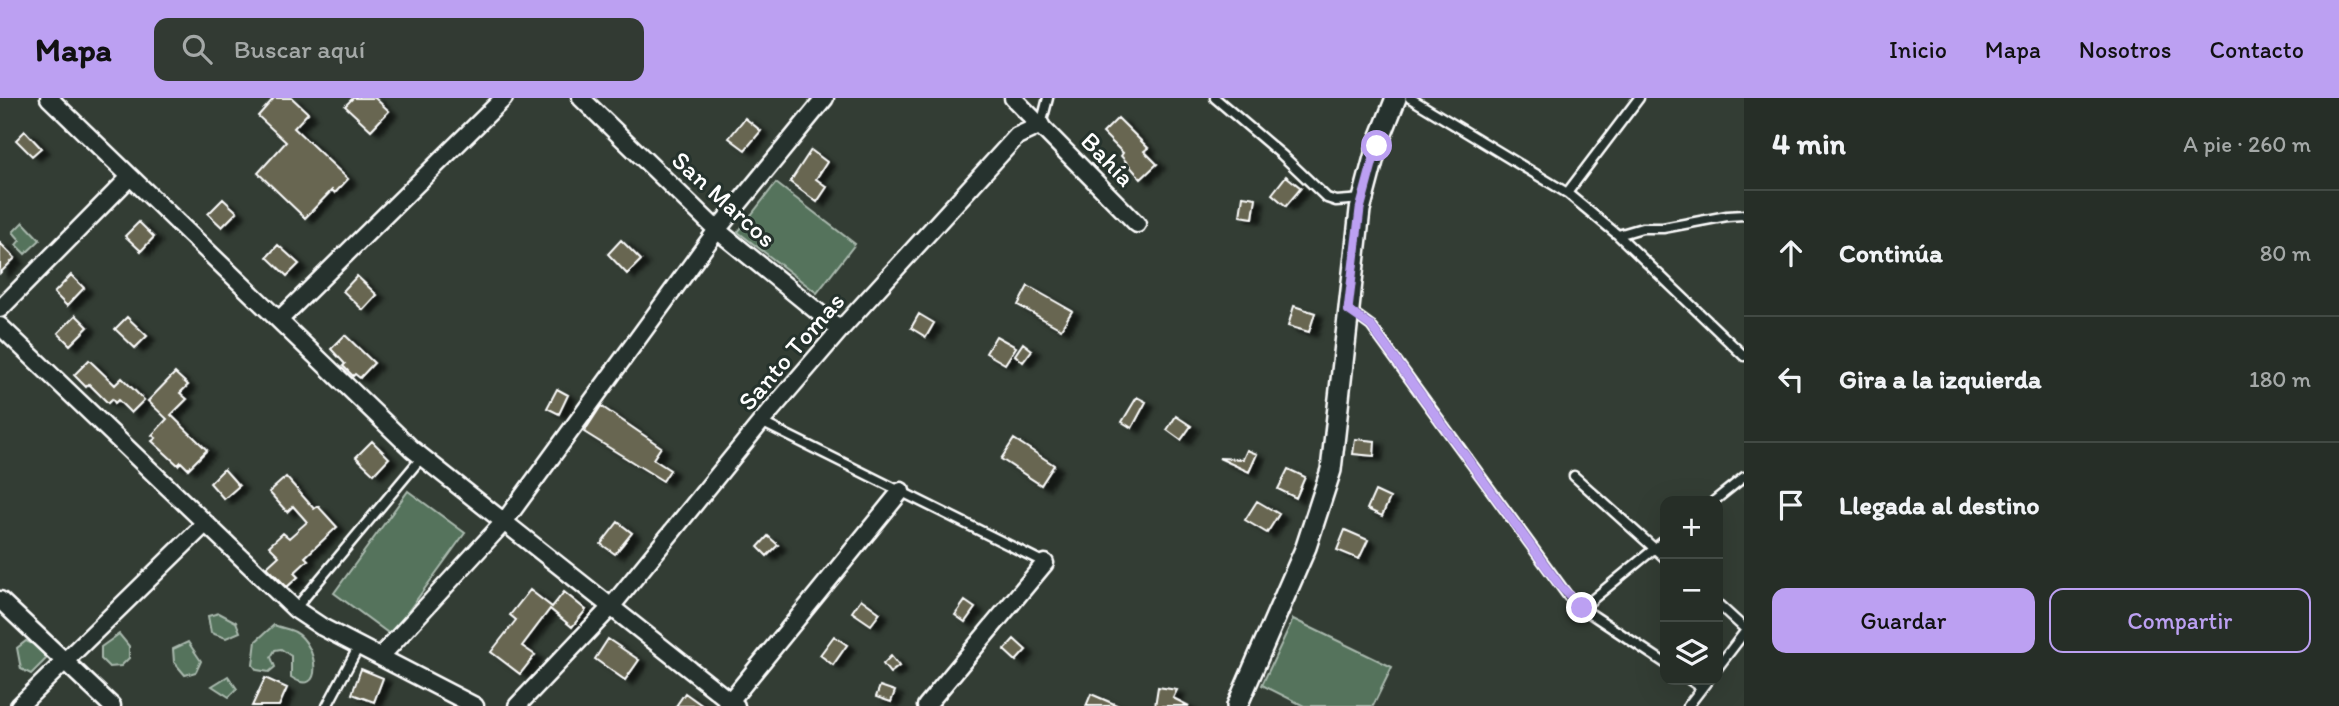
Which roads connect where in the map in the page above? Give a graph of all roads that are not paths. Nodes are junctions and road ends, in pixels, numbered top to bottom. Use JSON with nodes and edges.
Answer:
{"nodes":[{"id":1,"x":49,"y":98,"type":"edge"},
{"id":2,"x":503,"y":98,"type":"edge"},
{"id":3,"x":580,"y":98,"type":"edge"},
{"id":4,"x":825,"y":98,"type":"edge"},
{"id":5,"x":1048,"y":98,"type":"edge"},
{"id":6,"x":1215,"y":98,"type":"edge"},
{"id":7,"x":1396,"y":98,"type":"edge"},
{"id":8,"x":1410,"y":98,"type":"edge"},
{"id":9,"x":1639,"y":98,"type":"edge"},
{"id":10,"x":1018,"y":99,"type":"edge"},
{"id":11,"x":1041,"y":125,"type":"junction"},
{"id":12,"x":1017,"y":136,"type":"junction"},
{"id":13,"x":130,"y":177,"type":"junction"},
{"id":14,"x":1567,"y":194,"type":"junction"},
{"id":15,"x":1363,"y":199,"type":"junction"},
{"id":16,"x":1744,"y":215,"type":"edge"},
{"id":17,"x":1137,"y":224,"type":"dead end"},
{"id":18,"x":717,"y":230,"type":"junction"},
{"id":19,"x":1618,"y":235,"type":"junction"},
{"id":20,"x":0,"y":309,"type":"edge"},
{"id":21,"x":1348,"y":310,"type":"junction"},
{"id":22,"x":279,"y":320,"type":"junction"},
{"id":23,"x":0,"y":326,"type":"edge"},
{"id":24,"x":840,"y":330,"type":"junction"},
{"id":25,"x":1744,"y":356,"type":"edge"},
{"id":26,"x":761,"y":422,"type":"junction"},
{"id":27,"x":422,"y":457,"type":"junction"},
{"id":28,"x":1574,"y":476,"type":"dead end"},
{"id":29,"x":1744,"y":477,"type":"edge"},
{"id":30,"x":901,"y":491,"type":"junction"},
{"id":31,"x":1720,"y":496,"type":"edge"},
{"id":32,"x":505,"y":522,"type":"junction"},
{"id":33,"x":205,"y":524,"type":"junction"},
{"id":34,"x":1660,"y":544,"type":"edge"},
{"id":35,"x":1655,"y":548,"type":"junction"},
{"id":36,"x":1660,"y":553,"type":"edge"},
{"id":37,"x":1045,"y":563,"type":"joint"},
{"id":38,"x":0,"y":600,"type":"edge"},
{"id":39,"x":611,"y":607,"type":"junction"},
{"id":40,"x":1582,"y":608,"type":"junction"},
{"id":41,"x":295,"y":609,"type":"junction"},
{"id":42,"x":1723,"y":609,"type":"edge"},
{"id":43,"x":1744,"y":631,"type":"edge"},
{"id":44,"x":359,"y":646,"type":"junction"},
{"id":45,"x":381,"y":656,"type":"junction"},
{"id":46,"x":1660,"y":660,"type":"edge"},
{"id":47,"x":1723,"y":660,"type":"edge"},
{"id":48,"x":64,"y":661,"type":"junction"},
{"id":49,"x":1698,"y":685,"type":"edge"},
{"id":50,"x":1704,"y":685,"type":"edge"},
{"id":51,"x":1702,"y":688,"type":"junction"},
{"id":52,"x":731,"y":704,"type":"edge"},
{"id":53,"x":19,"y":706,"type":"edge"},
{"id":54,"x":112,"y":706,"type":"edge"},
{"id":55,"x":327,"y":706,"type":"edge"},
{"id":56,"x":475,"y":706,"type":"edge"},
{"id":57,"x":517,"y":706,"type":"edge"},
{"id":58,"x":926,"y":706,"type":"edge"},
{"id":59,"x":1237,"y":706,"type":"edge"},
{"id":60,"x":1688,"y":706,"type":"edge"}],
"edges":[{"from":1,"to":13,"type":"street"},
{"from":2,"to":22,"type":"street"},
{"from":3,"to":18,"type":"street","name":"San Marcos"},
{"from":4,"to":18,"type":"street"},
{"from":5,"to":11,"type":"lane"},
{"from":6,"to":15,"type":"lane"},
{"from":7,"to":15,"type":"street"},
{"from":8,"to":14,"type":"lane"},
{"from":9,"to":14,"type":"lane"},
{"from":10,"to":11,"type":"street","name":"Bahía"},
{"from":10,"to":12,"type":"street"},
{"from":11,"to":12,"type":"street","name":"Santo Tomas"},
{"from":11,"to":17,"type":"street","name":"Bahía"},
{"from":12,"to":24,"type":"street","name":"Santo Tomas"},
{"from":13,"to":20,"type":"street"},
{"from":13,"to":22,"type":"street"},
{"from":14,"to":19,"type":"lane"},
{"from":15,"to":21,"type":"street"},
{"from":16,"to":19,"type":"lane"},
{"from":18,"to":24,"type":"street","name":"San Marcos"},
{"from":18,"to":32,"type":"street"},
{"from":19,"to":25,"type":"lane"},
{"from":21,"to":40,"type":"lane"},
{"from":21,"to":59,"type":"street"},
{"from":22,"to":27,"type":"street"},
{"from":23,"to":33,"type":"street"},
{"from":24,"to":26,"type":"street","name":"Santo Tomas"},
{"from":26,"to":30,"type":"lane"},
{"from":26,"to":39,"type":"street","name":"Santo Tomas"},
{"from":27,"to":32,"type":"street"},
{"from":27,"to":41,"type":"lane"},
{"from":28,"to":35,"type":"lane"},
{"from":29,"to":31,"type":"lane"},
{"from":30,"to":37,"type":"lane"},
{"from":30,"to":52,"type":"street"},
{"from":32,"to":39,"type":"street"},
{"from":32,"to":45,"type":"street"},
{"from":33,"to":41,"type":"street"},
{"from":33,"to":48,"type":"street"},
{"from":34,"to":35,"type":"lane"},
{"from":35,"to":36,"type":"lane"},
{"from":35,"to":40,"type":"lane"},
{"from":37,"to":58,"type":"street"},
{"from":38,"to":48,"type":"street"},
{"from":39,"to":52,"type":"street"},
{"from":39,"to":57,"type":"street","name":"Santo Tomas"},
{"from":40,"to":46,"type":"lane"},
{"from":41,"to":44,"type":"street"},
{"from":42,"to":43,"type":"lane"},
{"from":43,"to":47,"type":"lane"},
{"from":44,"to":45,"type":"street"},
{"from":44,"to":55,"type":"lane"},
{"from":45,"to":56,"type":"street"},
{"from":48,"to":53,"type":"street"},
{"from":48,"to":54,"type":"street"},
{"from":49,"to":51,"type":"lane"},
{"from":50,"to":51,"type":"lane"},
{"from":51,"to":60,"type":"lane"}]}
